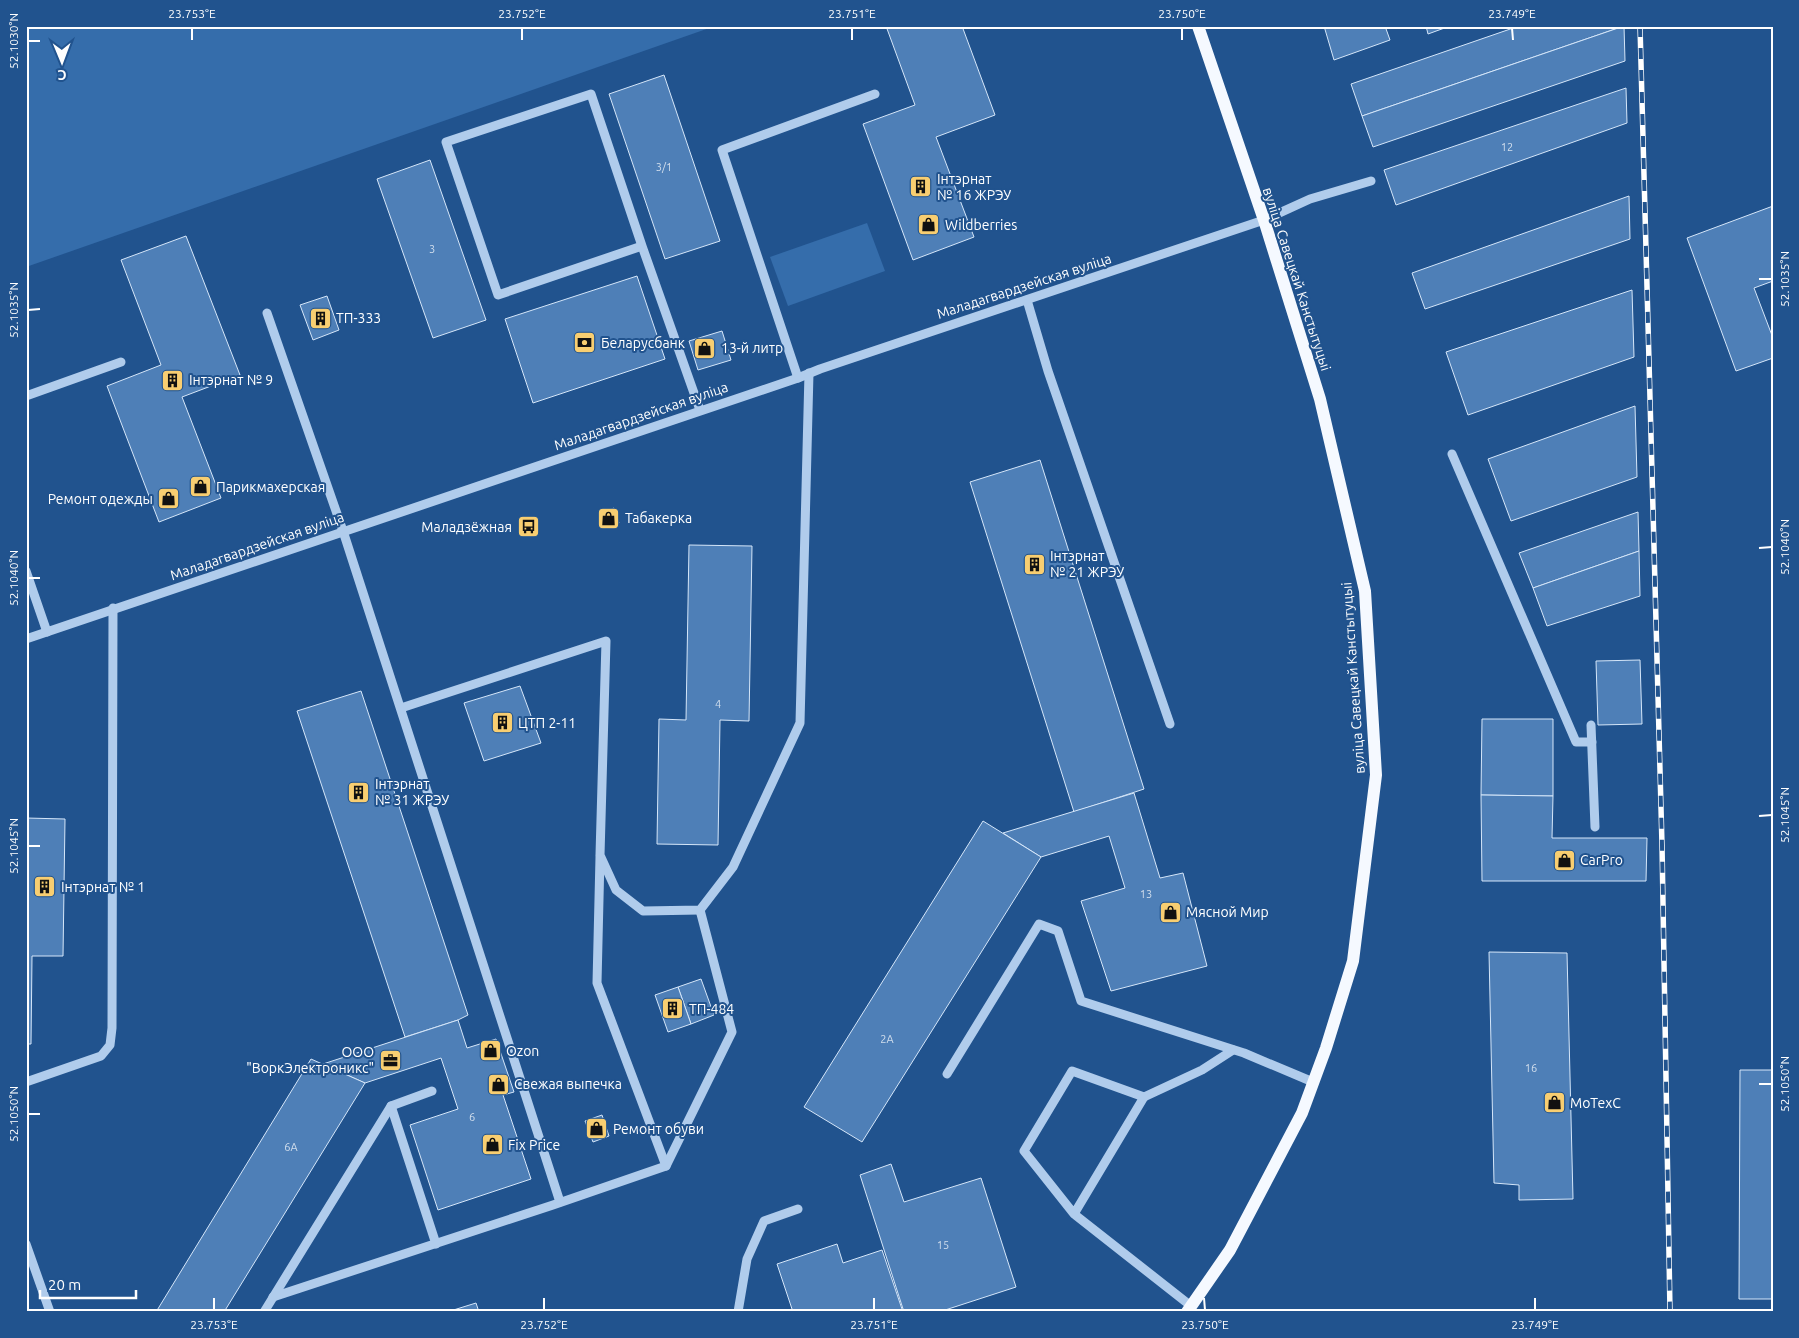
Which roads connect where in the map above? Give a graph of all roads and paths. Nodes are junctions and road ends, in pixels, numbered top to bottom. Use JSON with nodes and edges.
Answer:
{"nodes":[{"id":1,"x":1198,"y":26,"type":"edge"},
{"id":2,"x":875,"y":94,"type":"dead end"},
{"id":3,"x":1371,"y":180,"type":"dead end"},
{"id":4,"x":1264,"y":220,"type":"junction"},
{"id":5,"x":642,"y":246,"type":"junction"},
{"id":6,"x":1027,"y":300,"type":"junction"},
{"id":7,"x":266,"y":314,"type":"dead end"},
{"id":8,"x":121,"y":362,"type":"dead end"},
{"id":9,"x":809,"y":373,"type":"junction"},
{"id":10,"x":798,"y":378,"type":"junction"},
{"id":11,"x":26,"y":396,"type":"edge"},
{"id":12,"x":700,"y":410,"type":"junction"},
{"id":13,"x":1452,"y":454,"type":"dead end"},
{"id":14,"x":343,"y":531,"type":"junction"},
{"id":15,"x":26,"y":571,"type":"edge"},
{"id":16,"x":113,"y":608,"type":"junction"},
{"id":17,"x":47,"y":632,"type":"junction"},
{"id":18,"x":26,"y":639,"type":"edge"},
{"id":19,"x":400,"y":708,"type":"junction"},
{"id":20,"x":1170,"y":724,"type":"dead end"},
{"id":21,"x":1591,"y":725,"type":"dead end"},
{"id":22,"x":1592,"y":742,"type":"junction"},
{"id":23,"x":1595,"y":827,"type":"dead end"},
{"id":24,"x":600,"y":855,"type":"junction"},
{"id":25,"x":700,"y":910,"type":"junction"},
{"id":26,"x":1233,"y":1050,"type":"junction"},
{"id":27,"x":947,"y":1074,"type":"dead end"},
{"id":28,"x":26,"y":1082,"type":"edge"},
{"id":29,"x":1313,"y":1082,"type":"junction"},
{"id":30,"x":432,"y":1091,"type":"dead end"},
{"id":31,"x":1144,"y":1097,"type":"junction"},
{"id":32,"x":391,"y":1106,"type":"junction"},
{"id":33,"x":666,"y":1166,"type":"junction"},
{"id":34,"x":560,"y":1202,"type":"junction"},
{"id":35,"x":798,"y":1209,"type":"dead end"},
{"id":36,"x":1074,"y":1214,"type":"junction"},
{"id":37,"x":26,"y":1244,"type":"edge"},
{"id":38,"x":436,"y":1244,"type":"junction"},
{"id":39,"x":273,"y":1298,"type":"junction"},
{"id":40,"x":1189,"y":1309,"type":"edge"},
{"id":41,"x":50,"y":1312,"type":"edge"},
{"id":42,"x":264,"y":1312,"type":"edge"},
{"id":43,"x":738,"y":1312,"type":"edge"}],
"edges":[{"from":1,"to":4,"type":"main road","name":"вуліца Савецкай Канстытуцыі"},
{"from":2,"to":10,"type":"street"},
{"from":3,"to":4,"type":"street","name":"Маладагвардзейская вуліца"},
{"from":4,"to":6,"type":"street","name":"Маладагвардзейская вуліца"},
{"from":4,"to":29,"type":"main road","name":"вуліца Савецкай Канстытуцыі"},
{"from":5,"to":5,"type":"street"},
{"from":5,"to":12,"type":"street"},
{"from":6,"to":9,"type":"street","name":"Маладагвардзейская вуліца"},
{"from":6,"to":20,"type":"street"},
{"from":7,"to":14,"type":"street"},
{"from":8,"to":11,"type":"street"},
{"from":9,"to":10,"type":"street","name":"Маладагвардзейская вуліца"},
{"from":9,"to":25,"type":"street"},
{"from":10,"to":12,"type":"street","name":"Маладагвардзейская вуліца"},
{"from":12,"to":14,"type":"street","name":"Маладагвардзейская вуліца"},
{"from":13,"to":22,"type":"street"},
{"from":14,"to":16,"type":"street","name":"Маладагвардзейская вуліца"},
{"from":14,"to":19,"type":"street"},
{"from":15,"to":17,"type":"street"},
{"from":16,"to":17,"type":"street","name":"Маладагвардзейская вуліца"},
{"from":16,"to":28,"type":"street"},
{"from":17,"to":18,"type":"street","name":"Маладагвардзейская вуліца"},
{"from":19,"to":24,"type":"street"},
{"from":19,"to":34,"type":"street"},
{"from":21,"to":22,"type":"street"},
{"from":22,"to":23,"type":"street"},
{"from":24,"to":25,"type":"street"},
{"from":24,"to":33,"type":"street"},
{"from":25,"to":33,"type":"street"},
{"from":26,"to":27,"type":"street"},
{"from":26,"to":29,"type":"street"},
{"from":26,"to":31,"type":"street"},
{"from":29,"to":40,"type":"main road","name":"вуліца Савецкай Канстытуцыі"},
{"from":30,"to":32,"type":"street"},
{"from":31,"to":36,"type":"street"},
{"from":31,"to":36,"type":"street"},
{"from":32,"to":38,"type":"street"},
{"from":32,"to":39,"type":"street"},
{"from":33,"to":34,"type":"street"},
{"from":34,"to":38,"type":"street"},
{"from":35,"to":43,"type":"street"},
{"from":36,"to":40,"type":"street"},
{"from":37,"to":41,"type":"street"},
{"from":38,"to":39,"type":"street"},
{"from":39,"to":42,"type":"street"}]}
